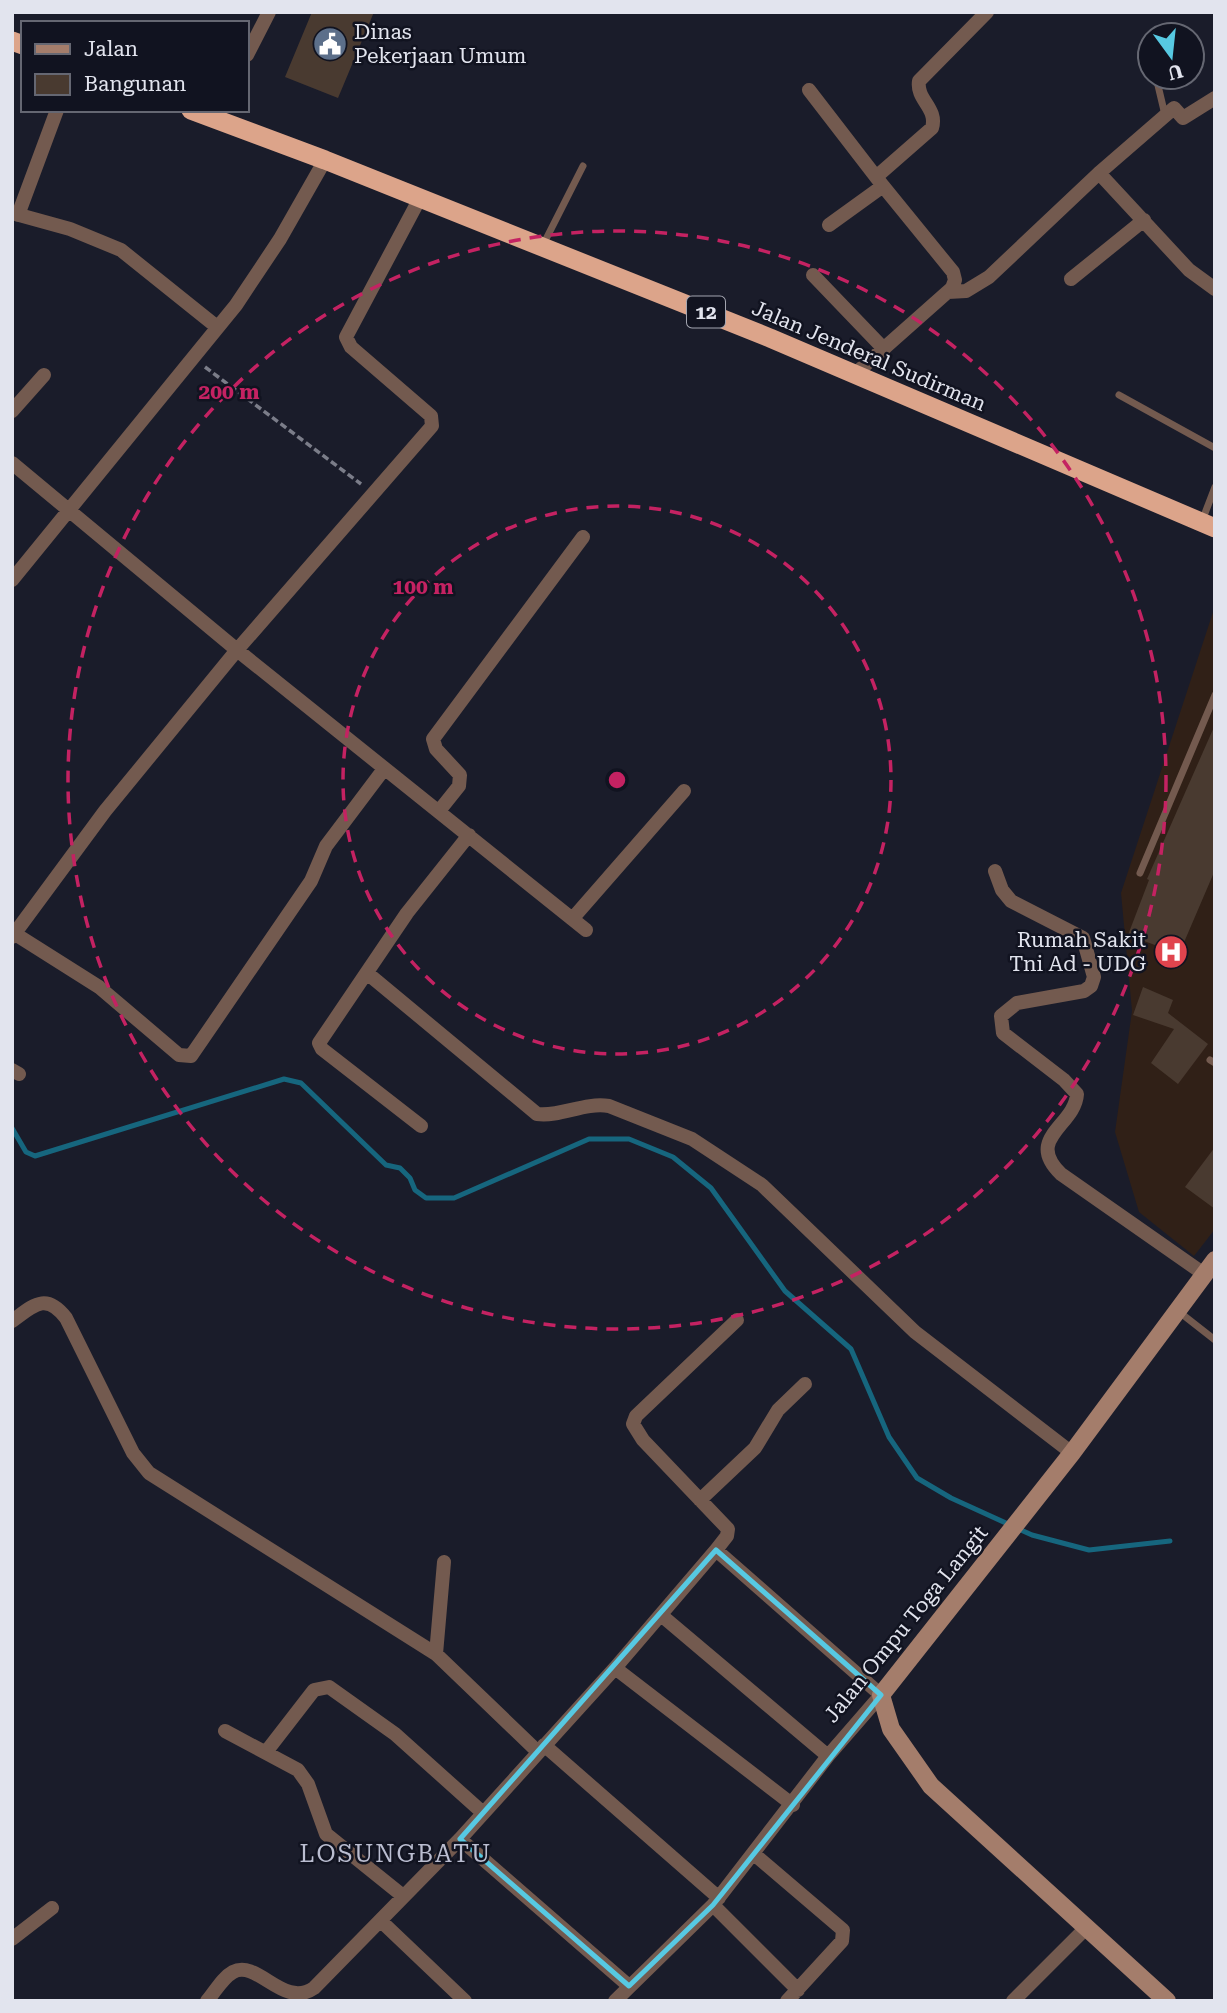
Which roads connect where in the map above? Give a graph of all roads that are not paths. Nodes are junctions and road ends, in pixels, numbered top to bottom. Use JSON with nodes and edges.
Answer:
{"nodes":[{"id":1,"x":269,"y":12,"type":"edge"},
{"id":2,"x":980,"y":15,"type":"edge"},
{"id":3,"x":248,"y":53,"type":"edge"},
{"id":4,"x":809,"y":90,"type":"dead end"},
{"id":5,"x":1159,"y":91,"type":"edge"},
{"id":6,"x":1215,"y":98,"type":"edge"},
{"id":7,"x":56,"y":112,"type":"edge"},
{"id":8,"x":215,"y":115,"type":"edge"},
{"id":9,"x":1165,"y":116,"type":"junction"},
{"id":10,"x":325,"y":160,"type":"junction"},
{"id":11,"x":583,"y":166,"type":"dead end"},
{"id":12,"x":1099,"y":173,"type":"junction"},
{"id":13,"x":880,"y":181,"type":"junction"},
{"id":14,"x":421,"y":198,"type":"junction"},
{"id":15,"x":15,"y":214,"type":"edge"},
{"id":16,"x":1144,"y":220,"type":"junction"},
{"id":17,"x":829,"y":225,"type":"dead end"},
{"id":18,"x":542,"y":247,"type":"junction"},
{"id":19,"x":813,"y":275,"type":"dead end"},
{"id":20,"x":1071,"y":279,"type":"dead end"},
{"id":21,"x":1215,"y":289,"type":"edge"},
{"id":22,"x":948,"y":292,"type":"junction"},
{"id":23,"x":217,"y":327,"type":"junction"},
{"id":24,"x":884,"y":349,"type":"junction"},
{"id":25,"x":855,"y":374,"type":"junction"},
{"id":26,"x":44,"y":375,"type":"dead end"},
{"id":27,"x":1119,"y":395,"type":"dead end"},
{"id":28,"x":12,"y":411,"type":"edge"},
{"id":29,"x":1215,"y":448,"type":"edge"},
{"id":30,"x":12,"y":463,"type":"edge"},
{"id":31,"x":1215,"y":487,"type":"edge"},
{"id":32,"x":71,"y":510,"type":"junction"},
{"id":33,"x":1208,"y":525,"type":"edge"},
{"id":34,"x":583,"y":537,"type":"dead end"},
{"id":35,"x":12,"y":580,"type":"edge"},
{"id":36,"x":237,"y":650,"type":"junction"},
{"id":37,"x":1215,"y":695,"type":"edge"},
{"id":38,"x":384,"y":769,"type":"junction"},
{"id":39,"x":684,"y":791,"type":"dead end"},
{"id":40,"x":439,"y":811,"type":"junction"},
{"id":41,"x":469,"y":835,"type":"junction"},
{"id":42,"x":995,"y":871,"type":"dead end"},
{"id":43,"x":1140,"y":873,"type":"dead end"},
{"id":44,"x":573,"y":918,"type":"junction"},
{"id":45,"x":586,"y":930,"type":"dead end"},
{"id":46,"x":13,"y":934,"type":"edge"},
{"id":47,"x":367,"y":973,"type":"junction"},
{"id":48,"x":421,"y":1126,"type":"dead end"},
{"id":49,"x":1209,"y":1267,"type":"edge"},
{"id":50,"x":1178,"y":1311,"type":"junction"},
{"id":51,"x":737,"y":1320,"type":"dead end"},
{"id":52,"x":12,"y":1321,"type":"edge"},
{"id":53,"x":1215,"y":1340,"type":"edge"},
{"id":54,"x":805,"y":1384,"type":"dead end"},
{"id":55,"x":1072,"y":1452,"type":"junction"},
{"id":56,"x":701,"y":1500,"type":"junction"},
{"id":57,"x":716,"y":1550,"type":"junction"},
{"id":58,"x":444,"y":1562,"type":"dead end"},
{"id":59,"x":661,"y":1615,"type":"junction"},
{"id":60,"x":436,"y":1654,"type":"junction"},
{"id":61,"x":615,"y":1668,"type":"junction"},
{"id":62,"x":881,"y":1695,"type":"junction"},
{"id":63,"x":225,"y":1731,"type":"dead end"},
{"id":64,"x":541,"y":1748,"type":"junction"},
{"id":65,"x":266,"y":1752,"type":"junction"},
{"id":66,"x":828,"y":1756,"type":"junction"},
{"id":67,"x":793,"y":1805,"type":"junction"},
{"id":68,"x":482,"y":1812,"type":"junction"},
{"id":69,"x":460,"y":1839,"type":"junction"},
{"id":70,"x":754,"y":1854,"type":"junction"},
{"id":71,"x":403,"y":1896,"type":"junction"},
{"id":72,"x":716,"y":1901,"type":"junction"},
{"id":73,"x":52,"y":1908,"type":"dead end"},
{"id":74,"x":382,"y":1922,"type":"junction"},
{"id":75,"x":1086,"y":1928,"type":"junction"},
{"id":76,"x":12,"y":1939,"type":"edge"},
{"id":77,"x":629,"y":1986,"type":"junction"},
{"id":78,"x":798,"y":1990,"type":"junction"},
{"id":79,"x":207,"y":2001,"type":"edge"},
{"id":80,"x":465,"y":2001,"type":"edge"},
{"id":81,"x":615,"y":2001,"type":"edge"},
{"id":82,"x":787,"y":2001,"type":"edge"},
{"id":83,"x":1013,"y":2001,"type":"edge"},
{"id":84,"x":1167,"y":2001,"type":"edge"}],
"edges":[{"from":1,"to":3,"type":"street"},
{"from":2,"to":13,"type":"street"},
{"from":4,"to":13,"type":"street"},
{"from":5,"to":9,"type":"lane"},
{"from":6,"to":9,"type":"street"},
{"from":7,"to":15,"type":"street"},
{"from":8,"to":10,"type":"highway","name":"Jalan Jenderal Sudirman","number":"12"},
{"from":9,"to":12,"type":"street"},
{"from":10,"to":14,"type":"highway","name":"Jalan Jenderal Sudirman","number":"12"},
{"from":10,"to":23,"type":"street"},
{"from":11,"to":18,"type":"lane"},
{"from":12,"to":16,"type":"street"},
{"from":12,"to":22,"type":"street"},
{"from":13,"to":17,"type":"street"},
{"from":13,"to":22,"type":"street"},
{"from":14,"to":18,"type":"highway","name":"Jalan Jenderal Sudirman","number":"12"},
{"from":14,"to":36,"type":"street"},
{"from":15,"to":23,"type":"street"},
{"from":16,"to":20,"type":"street"},
{"from":16,"to":21,"type":"street"},
{"from":18,"to":25,"type":"highway","name":"Jalan Jenderal Sudirman","number":"12"},
{"from":19,"to":24,"type":"street"},
{"from":22,"to":24,"type":"street"},
{"from":23,"to":32,"type":"street"},
{"from":24,"to":25,"type":"street"},
{"from":25,"to":33,"type":"highway","name":"Jalan Jenderal Sudirman","number":"12"},
{"from":26,"to":28,"type":"street"},
{"from":27,"to":29,"type":"lane"},
{"from":30,"to":32,"type":"street"},
{"from":31,"to":33,"type":"lane"},
{"from":32,"to":35,"type":"street"},
{"from":32,"to":36,"type":"street"},
{"from":34,"to":40,"type":"street"},
{"from":36,"to":38,"type":"street"},
{"from":36,"to":46,"type":"street"},
{"from":37,"to":43,"type":"lane"},
{"from":38,"to":40,"type":"street"},
{"from":38,"to":46,"type":"street"},
{"from":39,"to":44,"type":"street"},
{"from":40,"to":41,"type":"street"},
{"from":41,"to":44,"type":"street"},
{"from":41,"to":47,"type":"street"},
{"from":42,"to":49,"type":"street"},
{"from":44,"to":45,"type":"street"},
{"from":47,"to":48,"type":"street"},
{"from":47,"to":55,"type":"street"},
{"from":49,"to":50,"type":"main road","name":"Jalan Ompu Toga Langit"},
{"from":50,"to":53,"type":"lane"},
{"from":50,"to":55,"type":"main road","name":"Jalan Ompu Toga Langit"},
{"from":51,"to":56,"type":"street"},
{"from":52,"to":60,"type":"street"},
{"from":54,"to":56,"type":"street"},
{"from":55,"to":62,"type":"main road","name":"Jalan Ompu Toga Langit"},
{"from":56,"to":57,"type":"street"},
{"from":57,"to":59,"type":"street"},
{"from":57,"to":62,"type":"street"},
{"from":58,"to":60,"type":"street"},
{"from":59,"to":61,"type":"street"},
{"from":59,"to":66,"type":"street"},
{"from":60,"to":64,"type":"street"},
{"from":61,"to":64,"type":"street"},
{"from":61,"to":67,"type":"street"},
{"from":62,"to":66,"type":"street","name":"Jalan Ompu Toga Langit"},
{"from":62,"to":75,"type":"main road"},
{"from":63,"to":65,"type":"street"},
{"from":64,"to":68,"type":"street"},
{"from":64,"to":72,"type":"street"},
{"from":65,"to":68,"type":"street"},
{"from":65,"to":71,"type":"street"},
{"from":66,"to":67,"type":"street","name":"Jalan Ompu Toga Langit"},
{"from":67,"to":70,"type":"street","name":"Jalan Ompu Toga Langit"},
{"from":68,"to":69,"type":"street"},
{"from":69,"to":71,"type":"street"},
{"from":69,"to":77,"type":"street"},
{"from":70,"to":72,"type":"street","name":"Jalan Ompu Toga Langit"},
{"from":70,"to":78,"type":"street"},
{"from":71,"to":74,"type":"street"},
{"from":72,"to":77,"type":"street","name":"Jalan Ompu Toga Langit"},
{"from":72,"to":78,"type":"street"},
{"from":73,"to":76,"type":"street"},
{"from":74,"to":79,"type":"street"},
{"from":74,"to":80,"type":"street"},
{"from":75,"to":83,"type":"street"},
{"from":75,"to":84,"type":"main road"},
{"from":77,"to":81,"type":"street","name":"Jalan Ompu Toga Langit"},
{"from":78,"to":82,"type":"street"}]}
